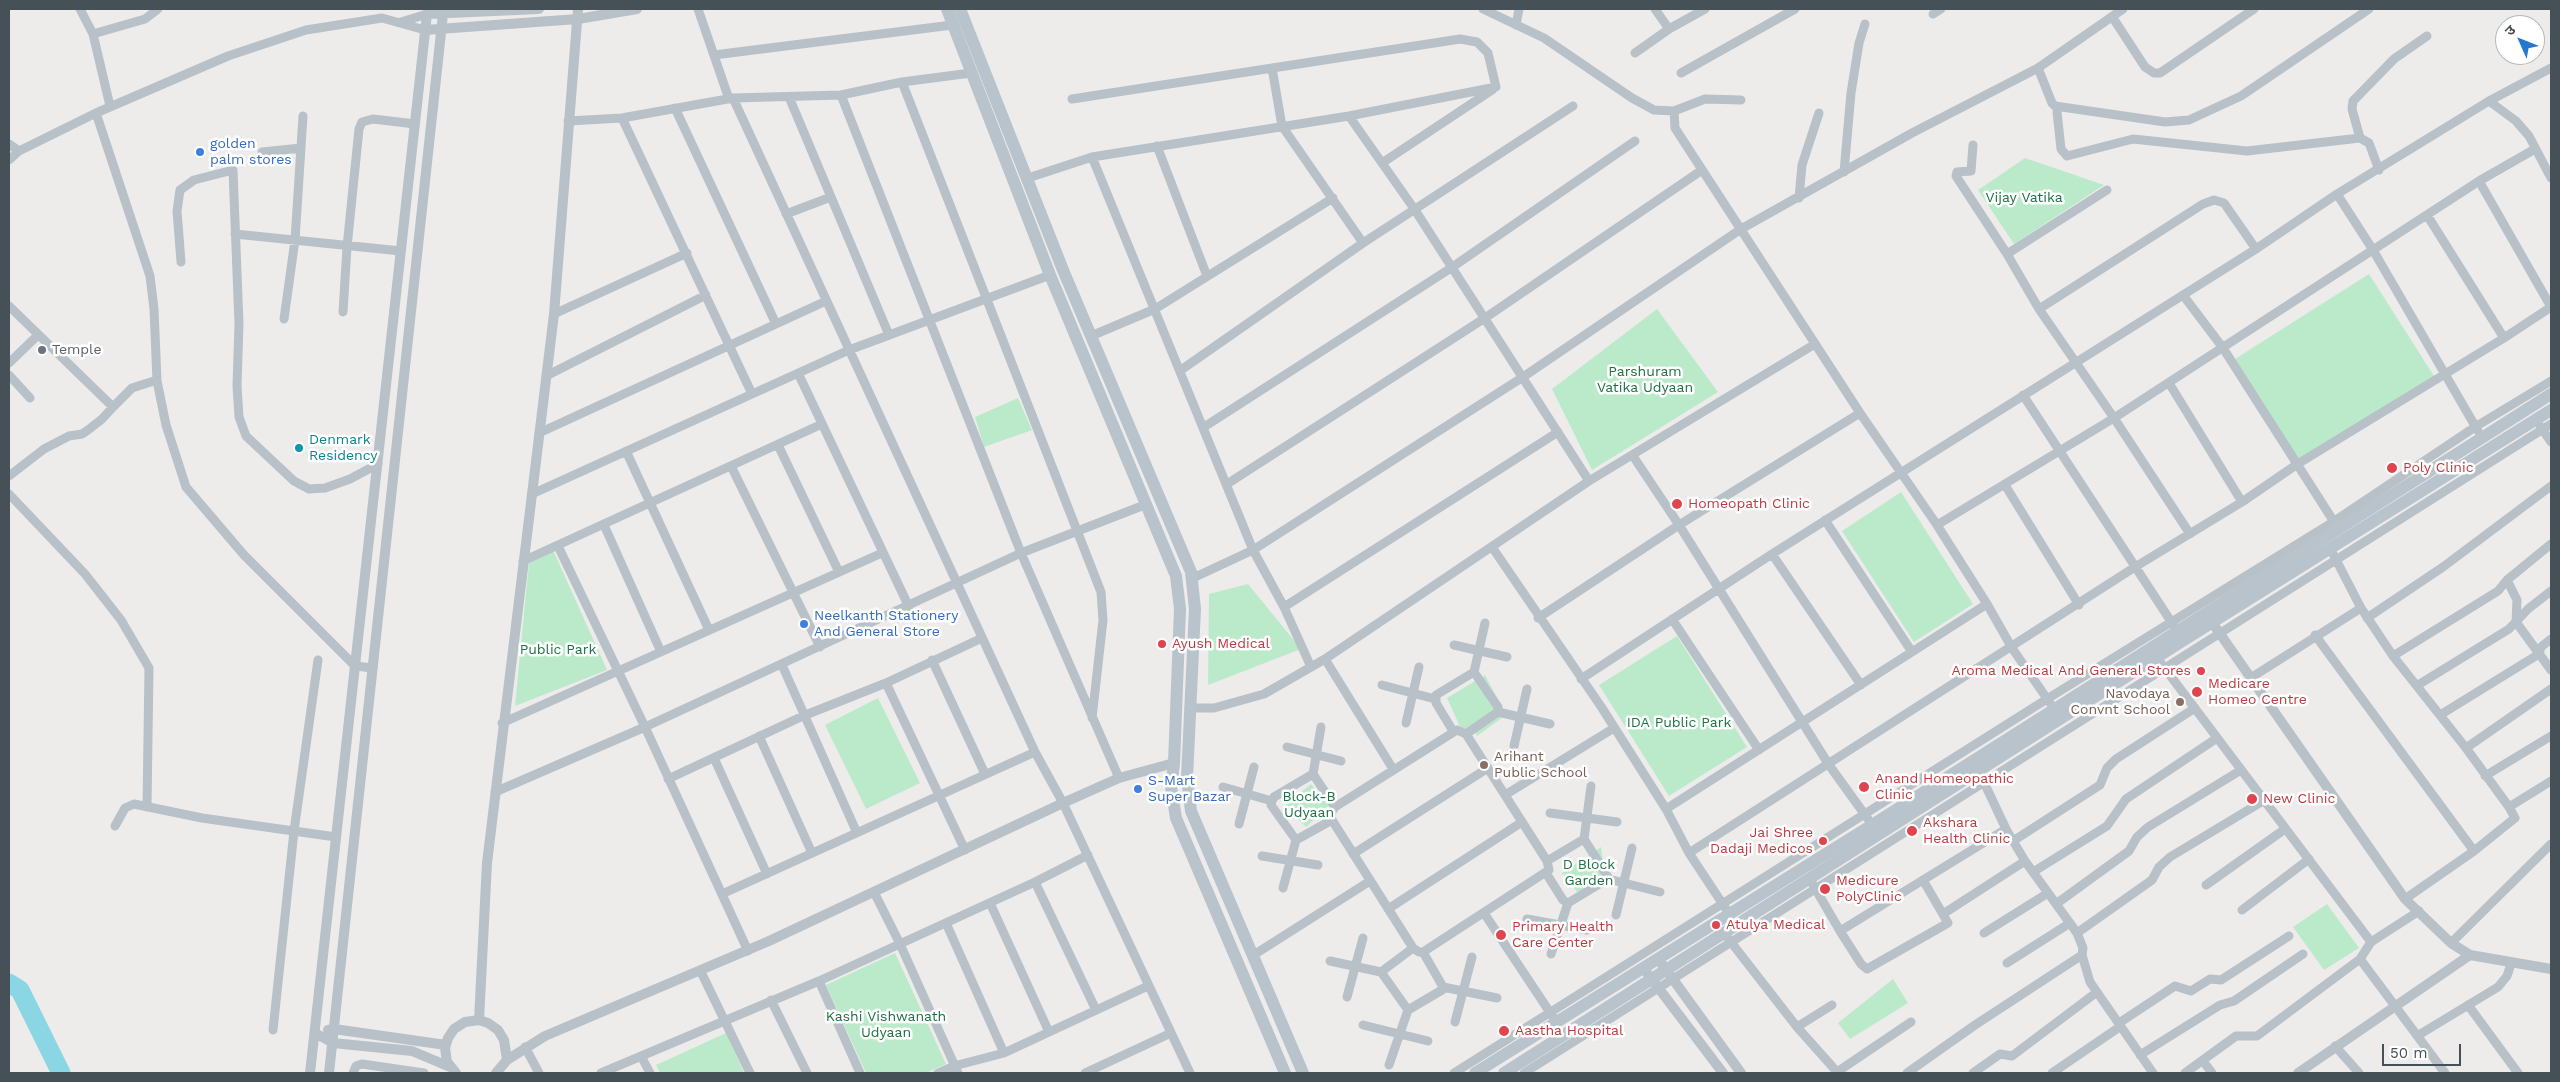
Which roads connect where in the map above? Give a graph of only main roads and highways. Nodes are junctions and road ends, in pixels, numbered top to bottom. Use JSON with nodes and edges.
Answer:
{"nodes":[{"id":1,"x":947,"y":9,"type":"edge"},
{"id":2,"x":960,"y":9,"type":"edge"},
{"id":3,"x":2551,"y":394,"type":"edge"},
{"id":4,"x":2551,"y":410,"type":"edge"},
{"id":5,"x":2212,"y":623,"type":"junction"},
{"id":6,"x":2178,"y":631,"type":"junction"},
{"id":7,"x":1978,"y":772,"type":"junction"},
{"id":8,"x":1666,"y":969,"type":"junction"},
{"id":9,"x":1651,"y":979,"type":"junction"},
{"id":10,"x":1285,"y":1073,"type":"edge"},
{"id":11,"x":1303,"y":1073,"type":"edge"},
{"id":12,"x":1475,"y":1073,"type":"edge"},
{"id":13,"x":1504,"y":1073,"type":"edge"}],
"edges":[{"from":1,"to":10,"type":"main road"},
{"from":2,"to":11,"type":"main road"},
{"from":3,"to":5,"type":"main road"},
{"from":4,"to":5,"type":"main road"},
{"from":5,"to":6,"type":"main road"},
{"from":6,"to":7,"type":"main road"},
{"from":6,"to":7,"type":"main road"},
{"from":7,"to":8,"type":"main road"},
{"from":7,"to":8,"type":"main road"},
{"from":8,"to":9,"type":"main road"},
{"from":9,"to":12,"type":"main road"},
{"from":9,"to":13,"type":"main road"}]}
